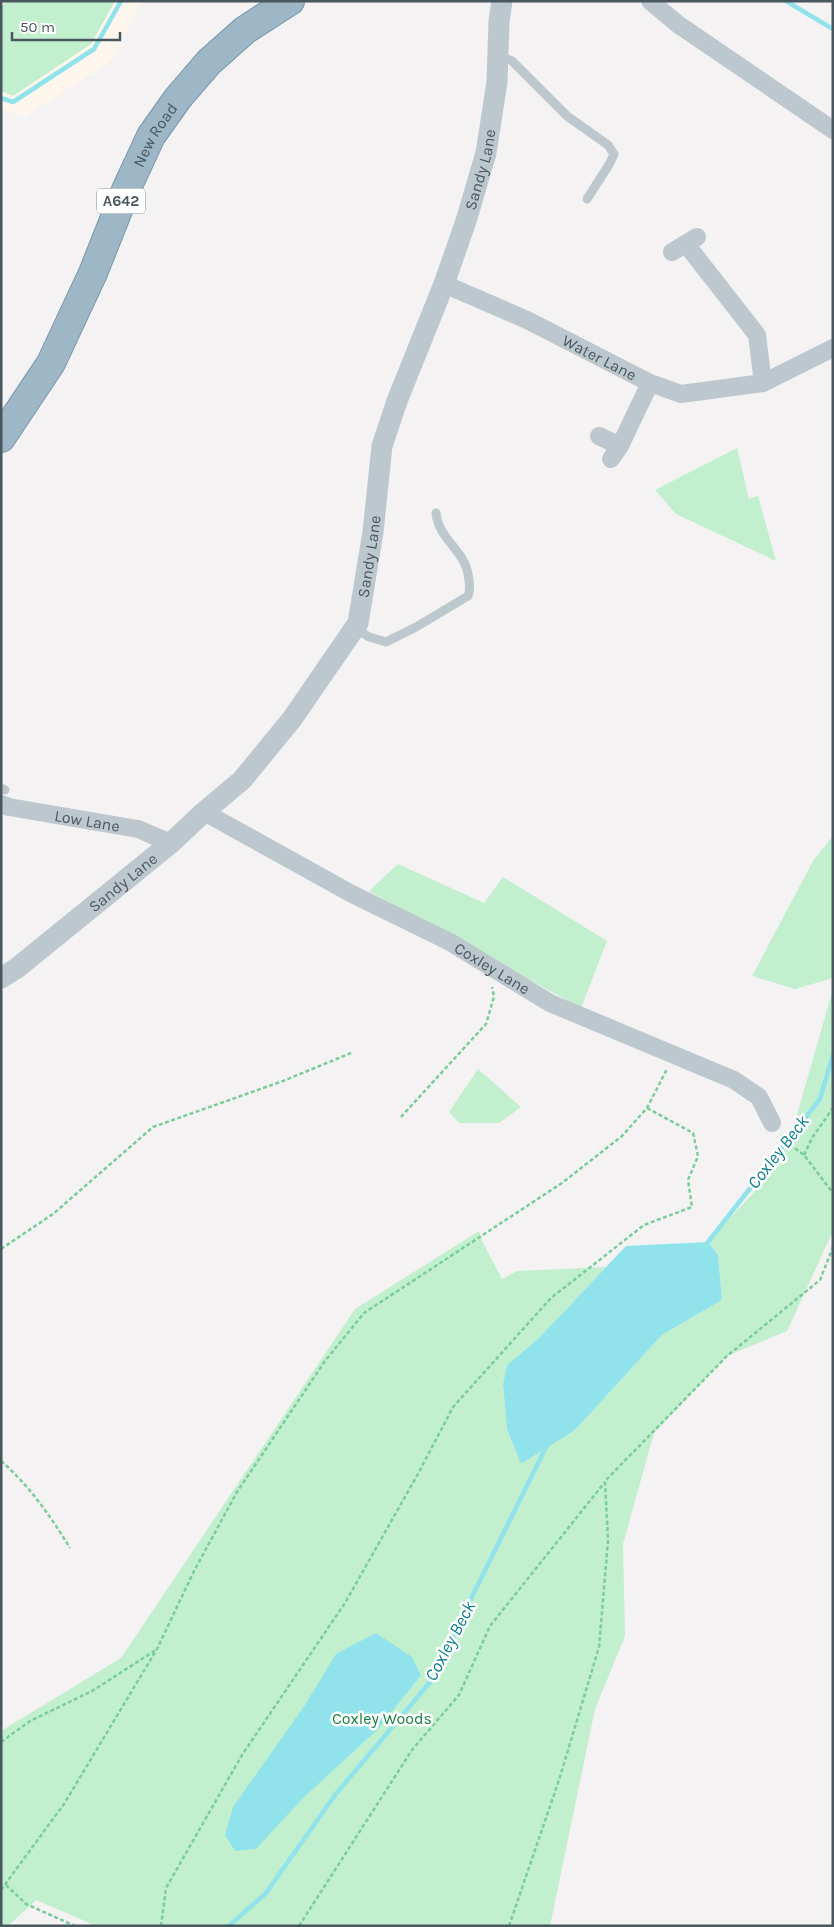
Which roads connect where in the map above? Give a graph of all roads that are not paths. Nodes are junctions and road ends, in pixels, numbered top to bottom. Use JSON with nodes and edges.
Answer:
{"nodes":[{"id":1,"x":290,"y":1,"type":"edge"},
{"id":2,"x":502,"y":1,"type":"edge"},
{"id":3,"x":650,"y":1,"type":"edge"},
{"id":4,"x":498,"y":54,"type":"junction"},
{"id":5,"x":833,"y":130,"type":"edge"},
{"id":6,"x":587,"y":199,"type":"dead end"},
{"id":7,"x":685,"y":244,"type":"dead end"},
{"id":8,"x":444,"y":284,"type":"junction"},
{"id":9,"x":833,"y":348,"type":"edge"},
{"id":10,"x":650,"y":383,"type":"junction"},
{"id":11,"x":763,"y":383,"type":"junction"},
{"id":12,"x":599,"y":436,"type":"dead end"},
{"id":13,"x":1,"y":438,"type":"edge"},
{"id":14,"x":436,"y":513,"type":"dead end"},
{"id":15,"x":355,"y":628,"type":"junction"},
{"id":16,"x":2,"y":794,"type":"edge"},
{"id":17,"x":204,"y":812,"type":"junction"},
{"id":18,"x":172,"y":843,"type":"junction"},
{"id":19,"x":1,"y":978,"type":"edge"},
{"id":20,"x":772,"y":1123,"type":"road end"}],
"edges":[{"from":1,"to":13,"type":"highway","name":"New Road","number":"A642"},
{"from":2,"to":4,"type":"street","name":"Sandy Lane"},
{"from":3,"to":5,"type":"street"},
{"from":4,"to":6,"type":"lane"},
{"from":4,"to":8,"type":"street","name":"Sandy Lane"},
{"from":7,"to":11,"type":"street"},
{"from":8,"to":10,"type":"street","name":"Water Lane"},
{"from":8,"to":15,"type":"street","name":"Sandy Lane"},
{"from":9,"to":11,"type":"street","name":"Water Lane"},
{"from":10,"to":11,"type":"street","name":"Water Lane"},
{"from":10,"to":12,"type":"street"},
{"from":14,"to":15,"type":"lane"},
{"from":15,"to":17,"type":"street","name":"Sandy Lane"},
{"from":16,"to":18,"type":"street","name":"Low Lane"},
{"from":17,"to":18,"type":"street","name":"Sandy Lane"},
{"from":17,"to":20,"type":"street","name":"Coxley Lane"},
{"from":18,"to":19,"type":"street","name":"Sandy Lane"}]}
